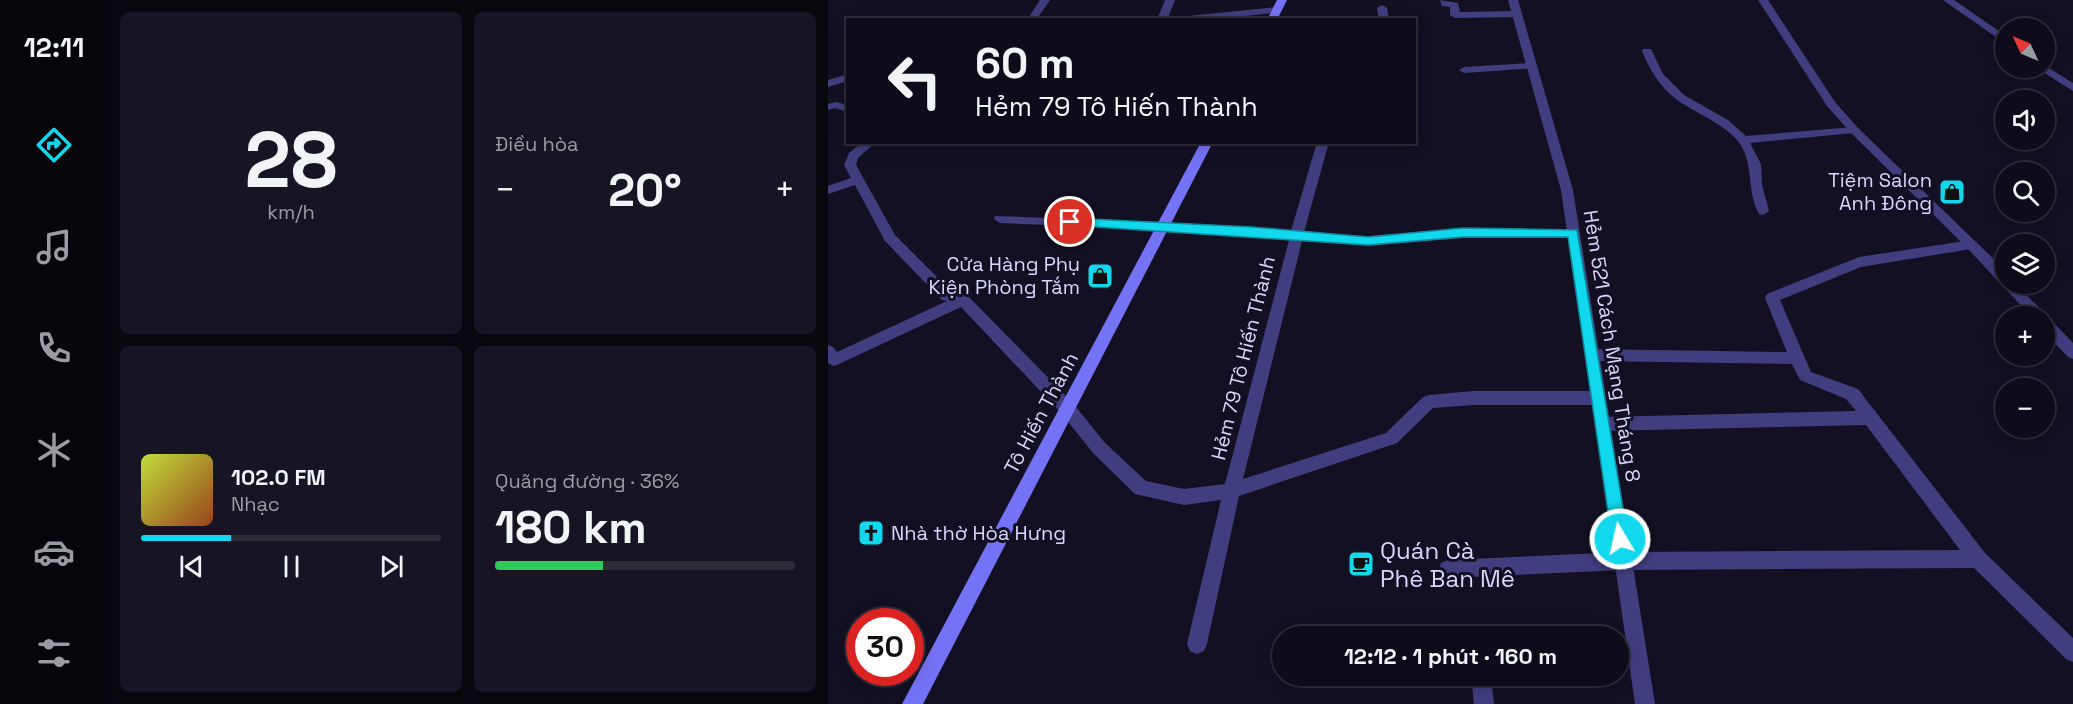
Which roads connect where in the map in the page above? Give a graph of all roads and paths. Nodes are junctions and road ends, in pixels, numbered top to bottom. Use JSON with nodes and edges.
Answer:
{"nodes":[{"id":1,"x":1045,"y":0,"type":"edge"},
{"id":2,"x":1170,"y":0,"type":"edge"},
{"id":3,"x":1282,"y":0,"type":"edge"},
{"id":4,"x":1763,"y":0,"type":"edge"},
{"id":5,"x":1948,"y":0,"type":"edge"},
{"id":6,"x":1445,"y":2,"type":"edge"},
{"id":7,"x":1514,"y":7,"type":"edge"},
{"id":8,"x":1382,"y":8,"type":"dead end"},
{"id":9,"x":1274,"y":15,"type":"edge"},
{"id":10,"x":1032,"y":18,"type":"edge"},
{"id":11,"x":1163,"y":18,"type":"edge"},
{"id":12,"x":1216,"y":18,"type":"edge"},
{"id":13,"x":1384,"y":18,"type":"edge"},
{"id":14,"x":1995,"y":33,"type":"edge"},
{"id":15,"x":1647,"y":51,"type":"dead end"},
{"id":16,"x":1531,"y":66,"type":"junction"},
{"id":17,"x":1464,"y":70,"type":"dead end"},
{"id":18,"x":2055,"y":76,"type":"edge"},
{"id":19,"x":846,"y":78,"type":"edge"},
{"id":20,"x":828,"y":84,"type":"edge"},
{"id":21,"x":2073,"y":88,"type":"edge"},
{"id":22,"x":828,"y":94,"type":"edge"},
{"id":23,"x":837,"y":107,"type":"edge"},
{"id":24,"x":1854,"y":130,"type":"junction"},
{"id":25,"x":1743,"y":140,"type":"junction"},
{"id":26,"x":868,"y":144,"type":"edge"},
{"id":27,"x":1206,"y":144,"type":"edge"},
{"id":28,"x":1322,"y":144,"type":"edge"},
{"id":29,"x":857,"y":180,"type":"junction"},
{"id":30,"x":828,"y":190,"type":"edge"},
{"id":31,"x":1763,"y":211,"type":"dead end"},
{"id":32,"x":1000,"y":219,"type":"dead end"},
{"id":33,"x":1164,"y":226,"type":"junction"},
{"id":34,"x":1573,"y":233,"type":"junction"},
{"id":35,"x":1296,"y":234,"type":"junction"},
{"id":36,"x":1972,"y":245,"type":"junction"},
{"id":37,"x":1995,"y":269,"type":"edge"},
{"id":38,"x":2018,"y":294,"type":"edge"},
{"id":39,"x":963,"y":300,"type":"junction"},
{"id":40,"x":2030,"y":306,"type":"edge"},
{"id":41,"x":2055,"y":334,"type":"edge"},
{"id":42,"x":828,"y":351,"type":"edge"},
{"id":43,"x":2073,"y":353,"type":"edge"},
{"id":44,"x":1592,"y":355,"type":"junction"},
{"id":45,"x":1797,"y":358,"type":"junction"},
{"id":46,"x":1598,"y":398,"type":"junction"},
{"id":47,"x":1067,"y":408,"type":"junction"},
{"id":48,"x":1870,"y":418,"type":"junction"},
{"id":49,"x":1602,"y":424,"type":"junction"},
{"id":50,"x":1230,"y":491,"type":"junction"},
{"id":51,"x":1978,"y":560,"type":"junction"},
{"id":52,"x":1623,"y":561,"type":"junction"},
{"id":53,"x":1448,"y":569,"type":"dead end"},
{"id":54,"x":1197,"y":644,"type":"dead end"},
{"id":55,"x":2073,"y":651,"type":"edge"},
{"id":56,"x":1482,"y":686,"type":"edge"},
{"id":57,"x":912,"y":704,"type":"edge"},
{"id":58,"x":1484,"y":704,"type":"edge"},
{"id":59,"x":1645,"y":704,"type":"edge"}],
"edges":[{"from":1,"to":10,"type":"street"},
{"from":2,"to":11,"type":"street"},
{"from":3,"to":9,"type":"main road"},
{"from":4,"to":24,"type":"street"},
{"from":5,"to":14,"type":"street"},
{"from":6,"to":7,"type":"street"},
{"from":7,"to":16,"type":"street","name":"Hẻm 521 Cách Mạng Tháng 8"},
{"from":8,"to":13,"type":"street"},
{"from":9,"to":12,"type":"street"},
{"from":15,"to":25,"type":"street"},
{"from":16,"to":17,"type":"street"},
{"from":16,"to":34,"type":"street","name":"Hẻm 521 Cách Mạng Tháng 8"},
{"from":18,"to":21,"type":"street"},
{"from":19,"to":20,"type":"street"},
{"from":22,"to":23,"type":"street"},
{"from":24,"to":25,"type":"street"},
{"from":24,"to":36,"type":"street"},
{"from":25,"to":31,"type":"street"},
{"from":26,"to":29,"type":"street"},
{"from":27,"to":33,"type":"main road","name":"Tô Hiến Thành"},
{"from":28,"to":35,"type":"street"},
{"from":29,"to":30,"type":"street"},
{"from":29,"to":39,"type":"street"},
{"from":32,"to":33,"type":"street","name":"Hẻm 79 Tô Hiến Thành"},
{"from":33,"to":35,"type":"street","name":"Hẻm 79 Tô Hiến Thành"},
{"from":33,"to":47,"type":"main road","name":"Tô Hiến Thành"},
{"from":34,"to":35,"type":"street","name":"Hẻm 79 Tô Hiến Thành"},
{"from":34,"to":44,"type":"street","name":"Hẻm 521 Cách Mạng Tháng 8"},
{"from":35,"to":50,"type":"street","name":"Hẻm 79 Tô Hiến Thành"},
{"from":36,"to":37,"type":"street"},
{"from":36,"to":45,"type":"street"},
{"from":38,"to":40,"type":"street"},
{"from":39,"to":42,"type":"street"},
{"from":39,"to":47,"type":"street"},
{"from":41,"to":43,"type":"street"},
{"from":44,"to":45,"type":"street"},
{"from":44,"to":46,"type":"street","name":"Hẻm 521 Cách Mạng Tháng 8"},
{"from":45,"to":48,"type":"street"},
{"from":46,"to":49,"type":"street","name":"Hẻm 521 Cách Mạng Tháng 8"},
{"from":46,"to":50,"type":"street"},
{"from":47,"to":50,"type":"street"},
{"from":47,"to":57,"type":"main road","name":"Tô Hiến Thành"},
{"from":48,"to":49,"type":"street"},
{"from":48,"to":51,"type":"street"},
{"from":49,"to":52,"type":"street","name":"Hẻm 521 Cách Mạng Tháng 8"},
{"from":50,"to":54,"type":"street","name":"Hẻm 79 Tô Hiến Thành"},
{"from":51,"to":52,"type":"street"},
{"from":51,"to":55,"type":"street"},
{"from":52,"to":53,"type":"street"},
{"from":52,"to":59,"type":"street","name":"Hẻm 521 Cách Mạng Tháng 8"},
{"from":56,"to":58,"type":"street"}]}
